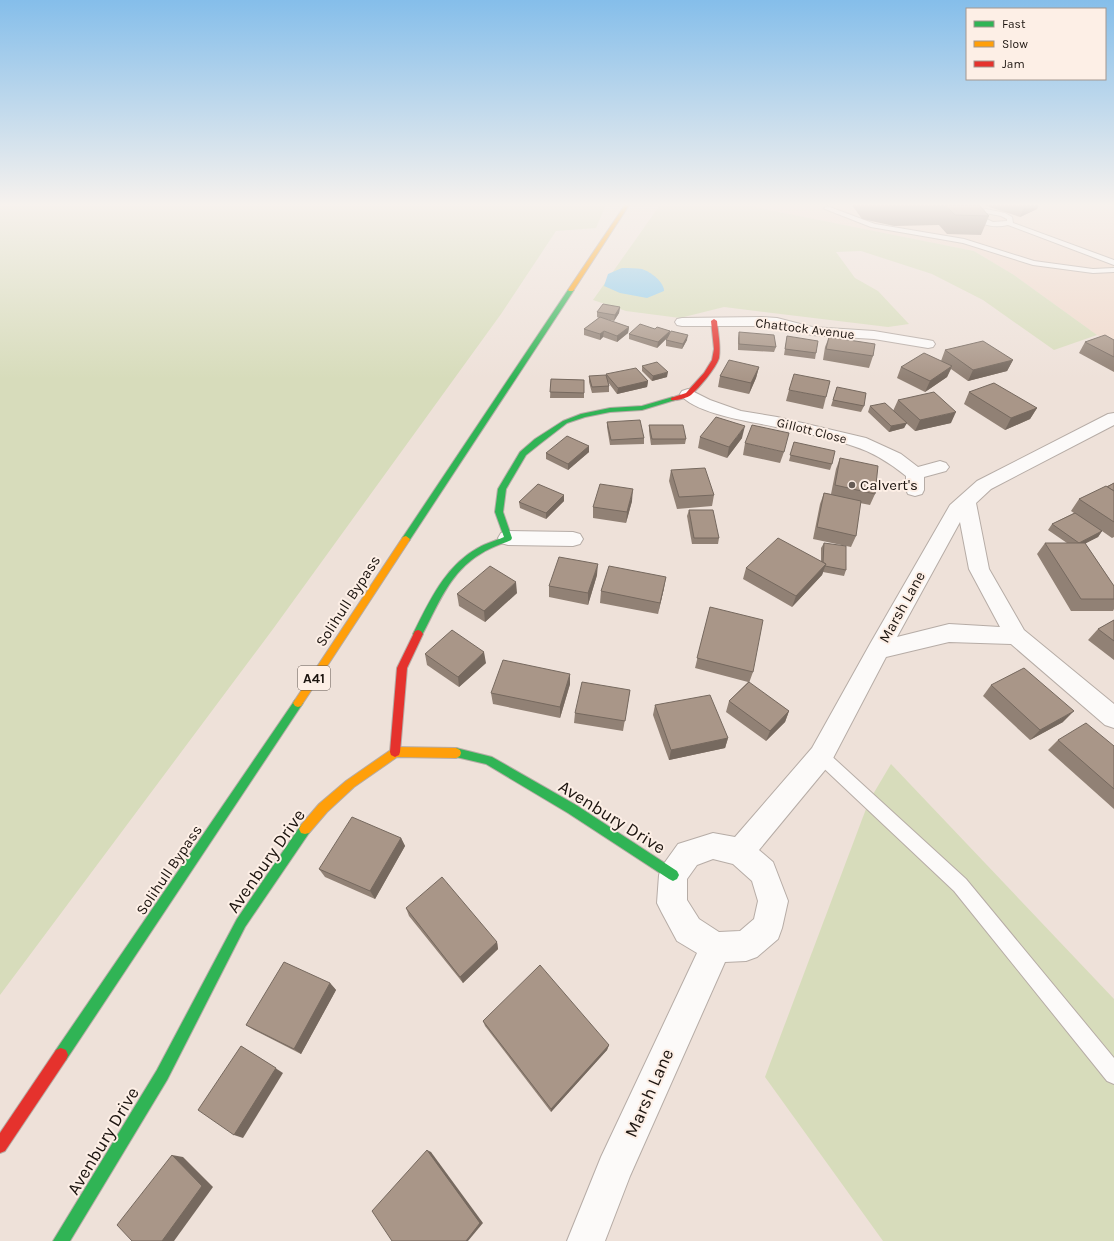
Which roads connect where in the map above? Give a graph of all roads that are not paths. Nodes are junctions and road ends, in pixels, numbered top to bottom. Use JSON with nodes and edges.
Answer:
{"nodes":[{"id":1,"x":588,"y":263,"type":"edge"},
{"id":2,"x":1037,"y":263,"type":"edge"},
{"id":3,"x":1114,"y":264,"type":"edge"},
{"id":4,"x":714,"y":321,"type":"junction"},
{"id":5,"x":682,"y":322,"type":"dead end"},
{"id":6,"x":928,"y":344,"type":"dead end"},
{"id":7,"x":688,"y":394,"type":"junction"},
{"id":8,"x":1114,"y":418,"type":"edge"},
{"id":9,"x":940,"y":467,"type":"dead end"},
{"id":10,"x":966,"y":503,"type":"junction"},
{"id":11,"x":508,"y":538,"type":"junction"},
{"id":12,"x":573,"y":539,"type":"dead end"},
{"id":13,"x":1016,"y":636,"type":"junction"},
{"id":14,"x":878,"y":650,"type":"junction"},
{"id":15,"x":1114,"y":718,"type":"edge"},
{"id":16,"x":395,"y":752,"type":"junction"},
{"id":17,"x":821,"y":756,"type":"junction"},
{"id":18,"x":740,"y":852,"type":"junction"},
{"id":19,"x":673,"y":875,"type":"junction"},
{"id":20,"x":716,"y":947,"type":"junction"},
{"id":21,"x":1114,"y":1074,"type":"edge"},
{"id":22,"x":0,"y":1146,"type":"edge"},
{"id":23,"x":61,"y":1241,"type":"edge"},
{"id":24,"x":586,"y":1241,"type":"edge"}],
"edges":[{"from":1,"to":22,"type":"main road","name":"Solihull Bypass","number":"A41"},
{"from":2,"to":3,"type":"lane"},
{"from":4,"to":5,"type":"street","name":"Chattock Avenue"},
{"from":4,"to":6,"type":"street","name":"Chattock Avenue"},
{"from":4,"to":7,"type":"main road"},
{"from":7,"to":9,"type":"street","name":"Gillott Close"},
{"from":7,"to":11,"type":"main road"},
{"from":8,"to":10,"type":"street","name":"Marsh Lane"},
{"from":10,"to":13,"type":"street"},
{"from":10,"to":14,"type":"street","name":"Marsh Lane"},
{"from":11,"to":12,"type":"street"},
{"from":11,"to":16,"type":"main road"},
{"from":13,"to":14,"type":"street"},
{"from":13,"to":15,"type":"street"},
{"from":14,"to":17,"type":"street","name":"Marsh Lane"},
{"from":16,"to":19,"type":"main road","name":"Avenbury Drive"},
{"from":16,"to":23,"type":"main road","name":"Avenbury Drive"},
{"from":17,"to":18,"type":"street","name":"Marsh Lane"},
{"from":17,"to":21,"type":"lane"},
{"from":18,"to":19,"type":"street"},
{"from":18,"to":20,"type":"street"},
{"from":19,"to":20,"type":"street"},
{"from":20,"to":24,"type":"street","name":"Marsh Lane"}]}
